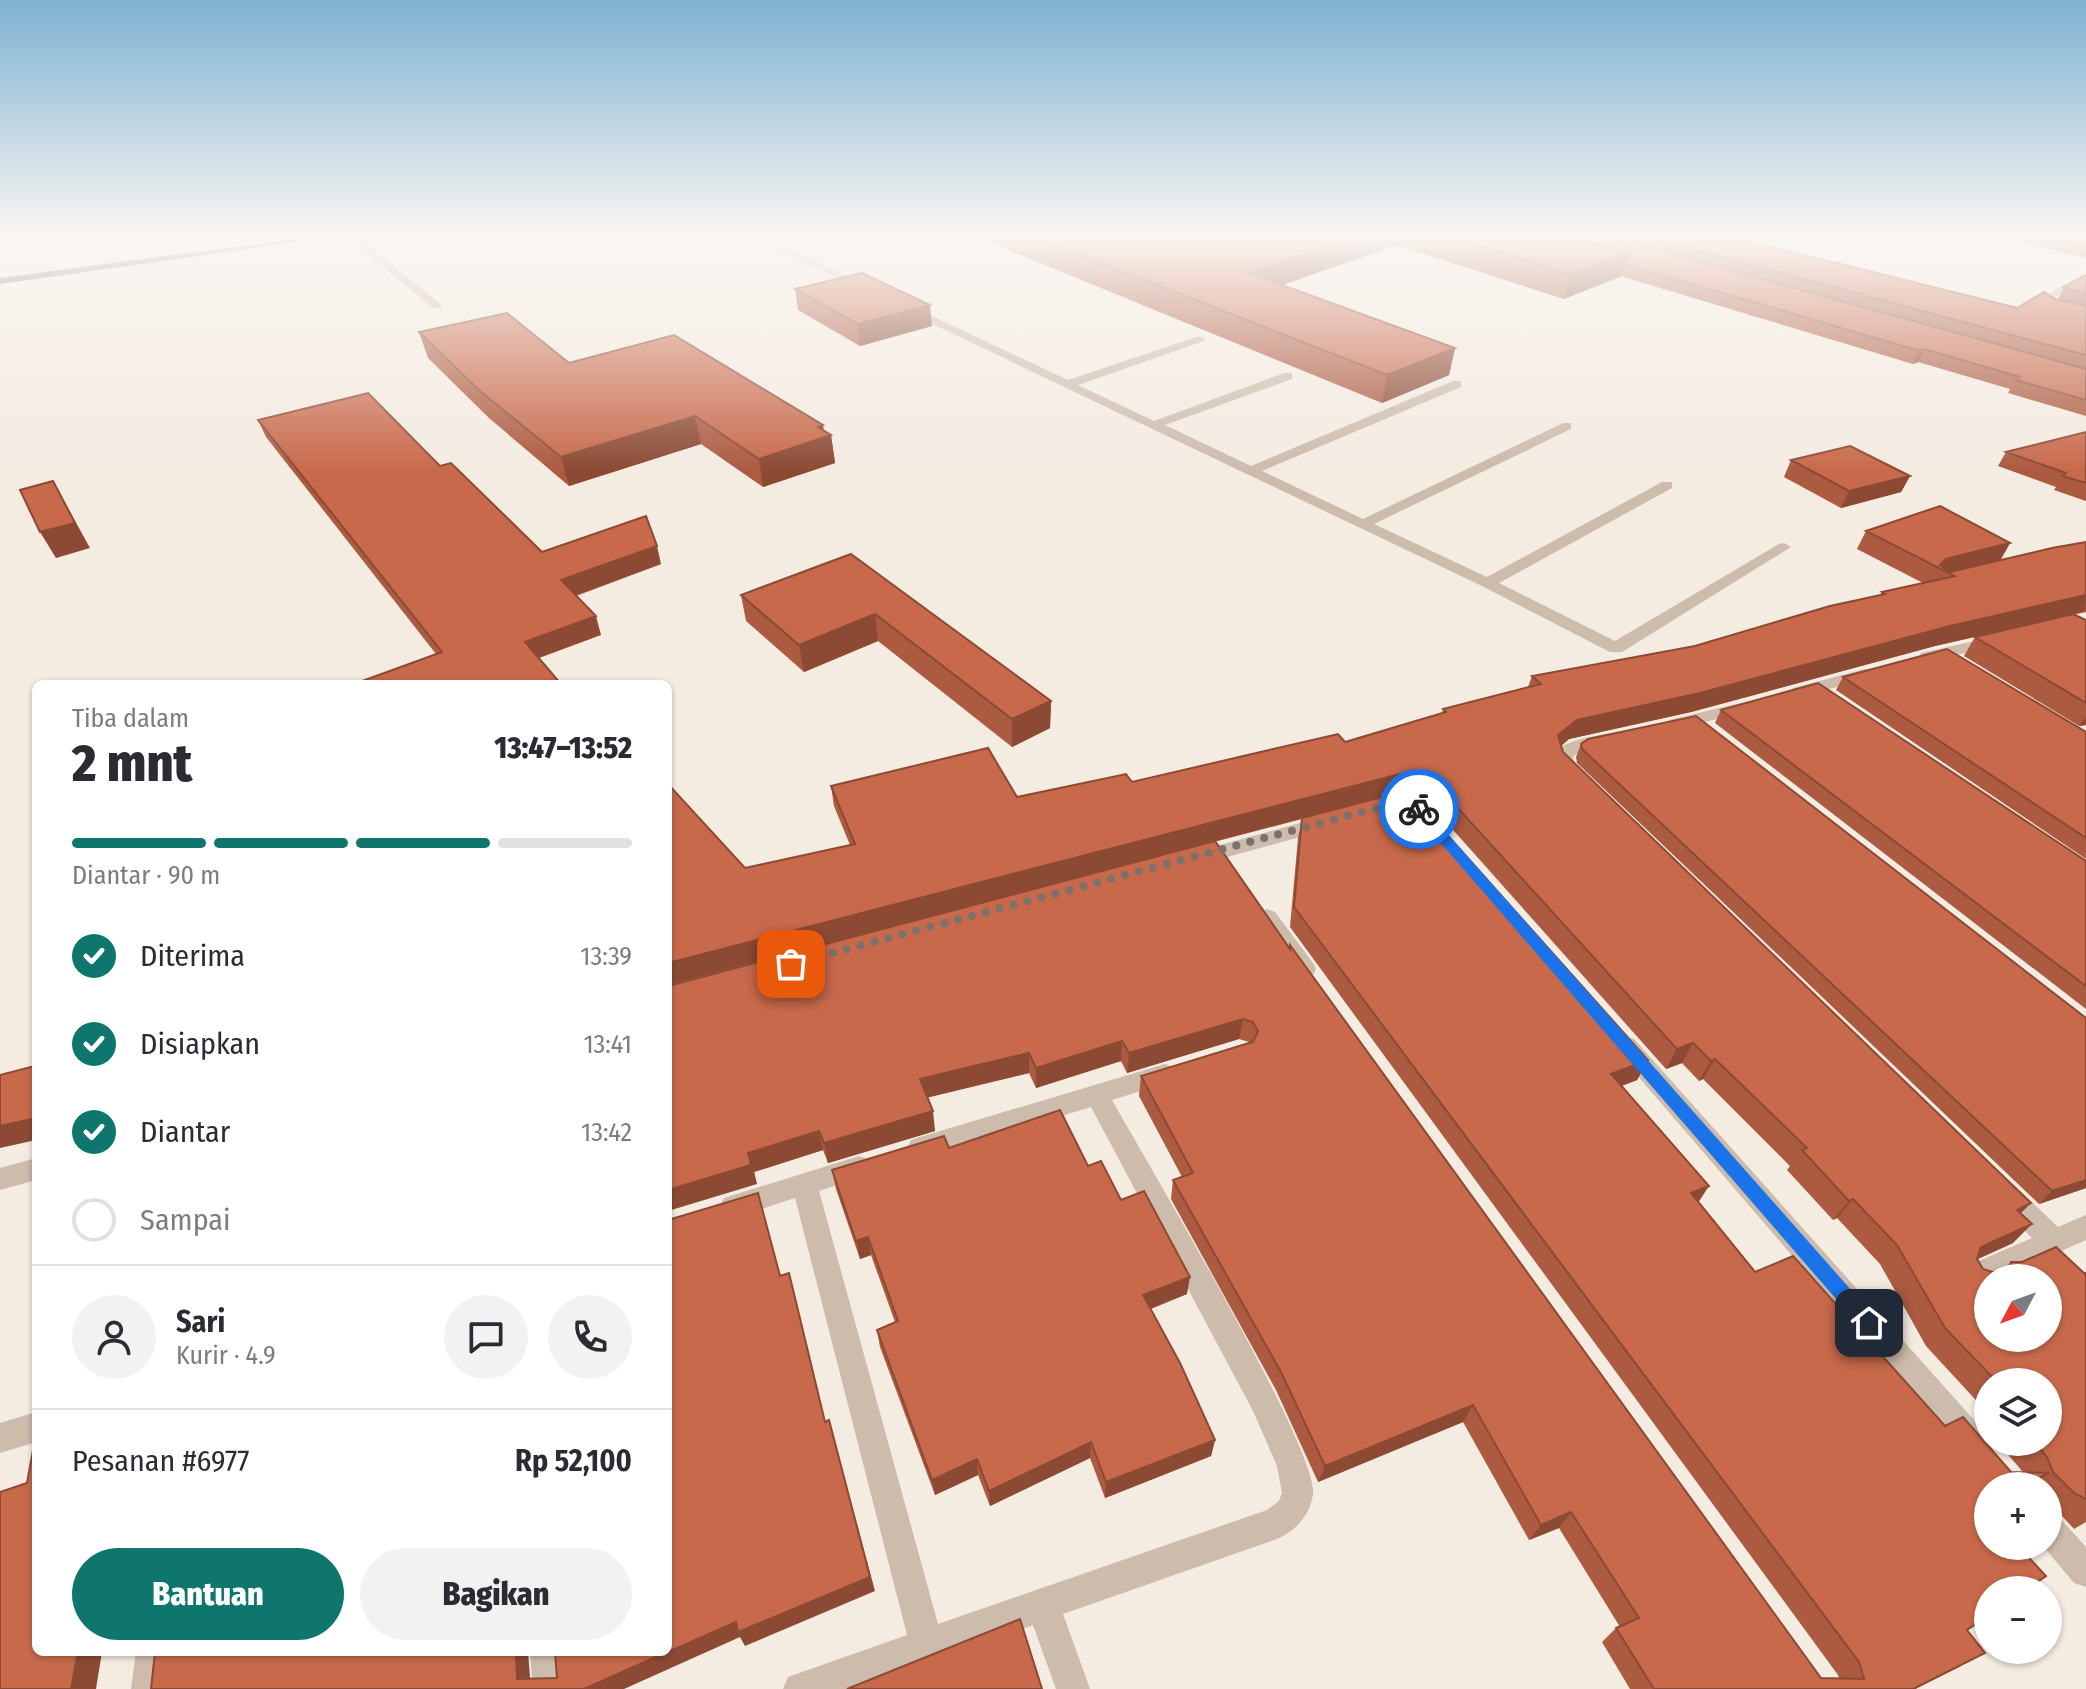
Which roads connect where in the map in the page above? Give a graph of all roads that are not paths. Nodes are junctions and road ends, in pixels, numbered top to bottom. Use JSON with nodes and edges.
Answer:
{"nodes":[{"id":1,"x":920,"y":314,"type":"edge"},
{"id":2,"x":1200,"y":339,"type":"edge"},
{"id":3,"x":1288,"y":376,"type":"edge"},
{"id":4,"x":1068,"y":384,"type":"junction"},
{"id":5,"x":1457,"y":384,"type":"edge"},
{"id":6,"x":1154,"y":425,"type":"junction"},
{"id":7,"x":1567,"y":426,"type":"dead end"},
{"id":8,"x":1250,"y":471,"type":"junction"},
{"id":9,"x":1667,"y":485,"type":"dead end"},
{"id":10,"x":1363,"y":524,"type":"junction"},
{"id":11,"x":1784,"y":547,"type":"dead end"},
{"id":12,"x":1487,"y":583,"type":"junction"},
{"id":13,"x":2019,"y":636,"type":"edge"},
{"id":14,"x":1942,"y":653,"type":"junction"},
{"id":15,"x":1914,"y":661,"type":"edge"},
{"id":16,"x":1886,"y":669,"type":"edge"},
{"id":17,"x":1968,"y":669,"type":"edge"},
{"id":18,"x":1816,"y":688,"type":"junction"},
{"id":19,"x":1785,"y":696,"type":"edge"},
{"id":20,"x":1755,"y":704,"type":"edge"},
{"id":21,"x":1842,"y":706,"type":"edge"},
{"id":22,"x":1694,"y":720,"type":"junction"},
{"id":23,"x":1665,"y":727,"type":"edge"},
{"id":24,"x":1620,"y":736,"type":"edge"},
{"id":25,"x":1719,"y":740,"type":"edge"},
{"id":26,"x":1588,"y":788,"type":"edge"},
{"id":27,"x":1352,"y":816,"type":"edge"},
{"id":28,"x":1220,"y":852,"type":"junction"},
{"id":29,"x":1174,"y":864,"type":"edge"},
{"id":30,"x":1322,"y":994,"type":"edge"},
{"id":31,"x":1607,"y":1024,"type":"edge"},
{"id":32,"x":1182,"y":1069,"type":"edge"},
{"id":33,"x":1097,"y":1095,"type":"junction"},
{"id":34,"x":32,"y":1170,"type":"edge"},
{"id":35,"x":1985,"y":1173,"type":"edge"},
{"id":36,"x":0,"y":1179,"type":"edge"},
{"id":37,"x":804,"y":1183,"type":"junction"},
{"id":38,"x":713,"y":1212,"type":"edge"},
{"id":39,"x":2086,"y":1227,"type":"edge"},
{"id":40,"x":2053,"y":1240,"type":"junction"},
{"id":41,"x":2001,"y":1264,"type":"edge"},
{"id":42,"x":32,"y":1428,"type":"edge"},
{"id":43,"x":0,"y":1438,"type":"edge"},
{"id":44,"x":1991,"y":1462,"type":"edge"},
{"id":45,"x":2062,"y":1544,"type":"edge"},
{"id":46,"x":2086,"y":1571,"type":"edge"},
{"id":47,"x":1043,"y":1606,"type":"junction"},
{"id":48,"x":926,"y":1643,"type":"junction"},
{"id":49,"x":152,"y":1656,"type":"edge"},
{"id":50,"x":547,"y":1656,"type":"edge"},
{"id":51,"x":148,"y":1689,"type":"edge"},
{"id":52,"x":550,"y":1689,"type":"edge"},
{"id":53,"x":800,"y":1689,"type":"edge"},
{"id":54,"x":1073,"y":1689,"type":"edge"}],
"edges":[{"from":1,"to":4,"type":"street"},
{"from":2,"to":4,"type":"street"},
{"from":3,"to":6,"type":"street"},
{"from":4,"to":6,"type":"street"},
{"from":5,"to":8,"type":"street"},
{"from":6,"to":8,"type":"street"},
{"from":7,"to":10,"type":"street"},
{"from":8,"to":10,"type":"street"},
{"from":9,"to":12,"type":"street"},
{"from":10,"to":12,"type":"street"},
{"from":11,"to":12,"type":"street"},
{"from":13,"to":14,"type":"street"},
{"from":14,"to":15,"type":"street"},
{"from":14,"to":17,"type":"street"},
{"from":16,"to":18,"type":"street"},
{"from":18,"to":19,"type":"street"},
{"from":18,"to":21,"type":"street"},
{"from":20,"to":22,"type":"street"},
{"from":22,"to":23,"type":"street"},
{"from":22,"to":25,"type":"street"},
{"from":24,"to":26,"type":"street"},
{"from":27,"to":28,"type":"street"},
{"from":28,"to":29,"type":"street"},
{"from":28,"to":30,"type":"street"},
{"from":31,"to":44,"type":"street"},
{"from":32,"to":33,"type":"street"},
{"from":33,"to":37,"type":"street"},
{"from":33,"to":47,"type":"street"},
{"from":34,"to":36,"type":"street"},
{"from":35,"to":40,"type":"street"},
{"from":37,"to":38,"type":"street"},
{"from":37,"to":48,"type":"street"},
{"from":39,"to":40,"type":"street"},
{"from":40,"to":41,"type":"street"},
{"from":42,"to":43,"type":"street"},
{"from":45,"to":46,"type":"street"},
{"from":47,"to":48,"type":"street"},
{"from":47,"to":54,"type":"street"},
{"from":48,"to":53,"type":"street"},
{"from":49,"to":51,"type":"street"},
{"from":50,"to":52,"type":"street"}]}
